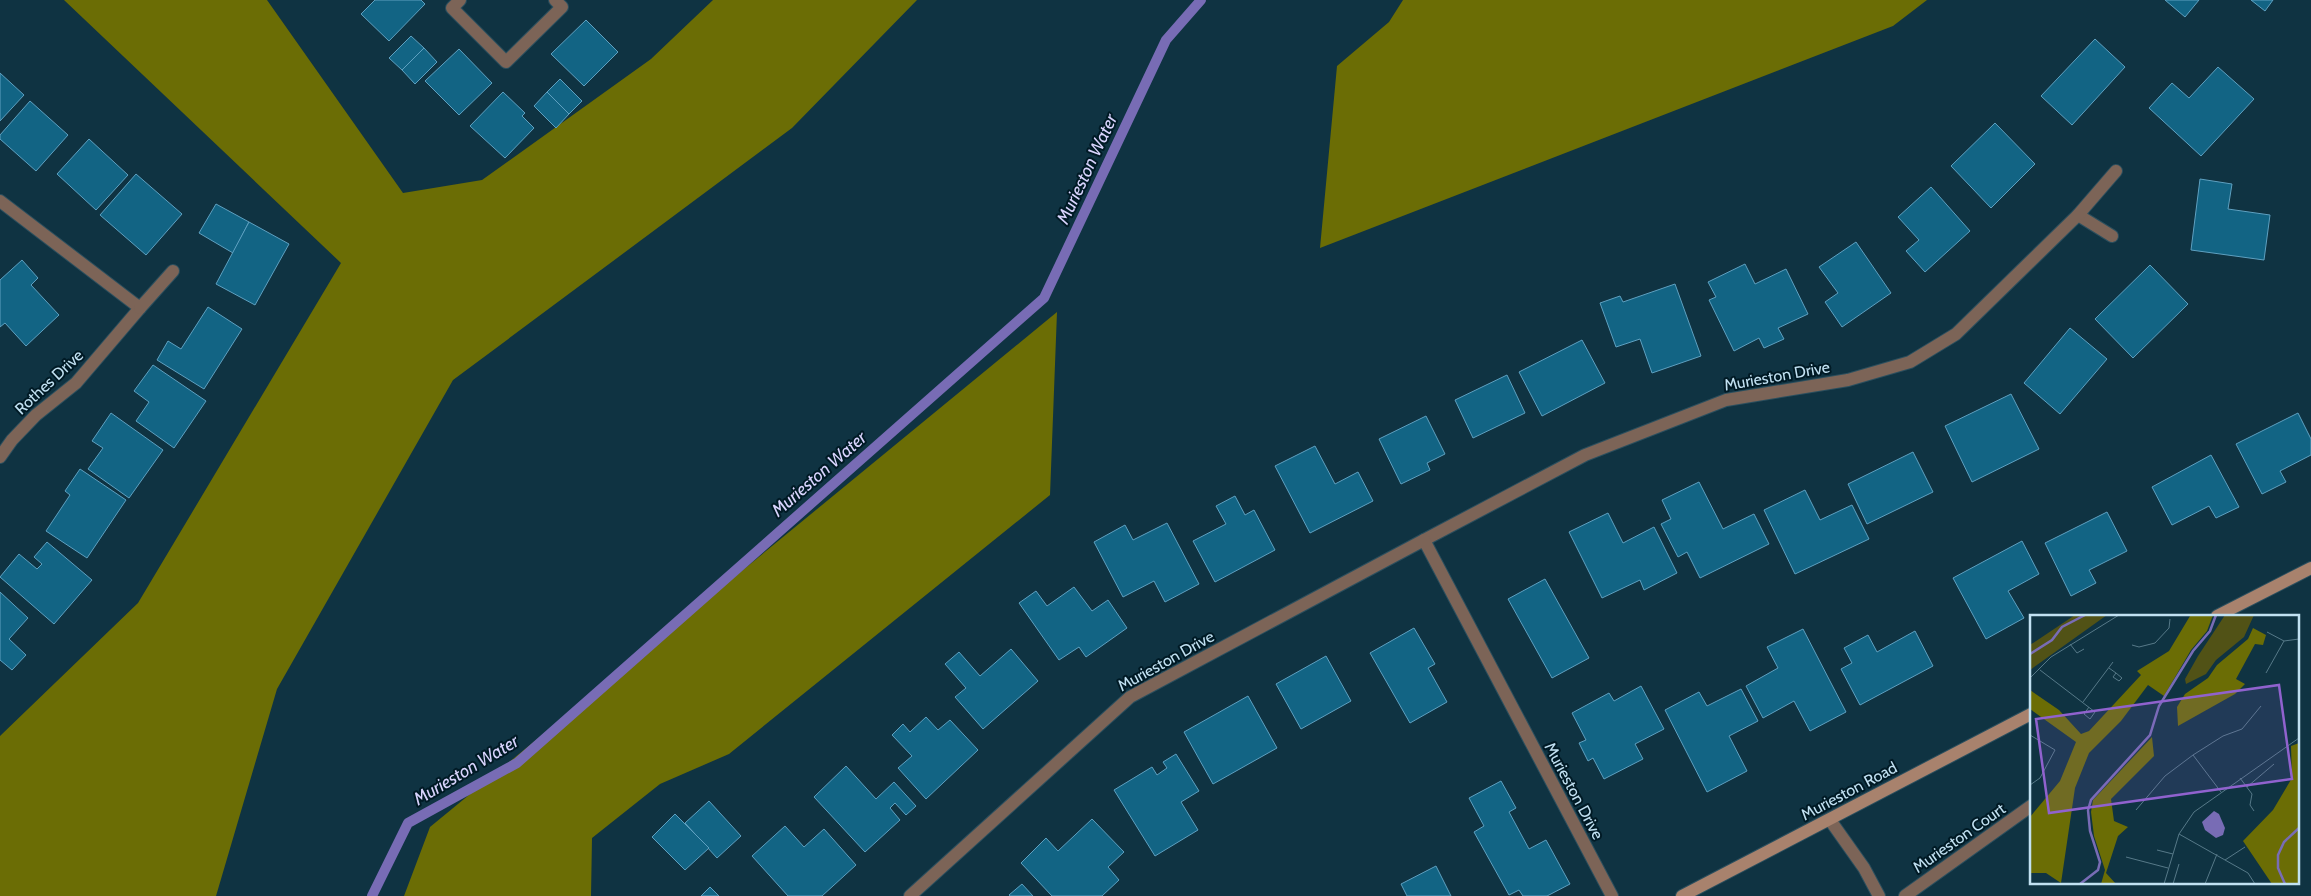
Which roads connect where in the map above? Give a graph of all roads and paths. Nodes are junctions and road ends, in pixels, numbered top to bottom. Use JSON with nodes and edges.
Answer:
{"nodes":[{"id":1,"x":460,"y":0,"type":"edge"},
{"id":2,"x":555,"y":0,"type":"edge"},
{"id":3,"x":2116,"y":171,"type":"dead end"},
{"id":4,"x":0,"y":201,"type":"edge"},
{"id":5,"x":2078,"y":215,"type":"junction"},
{"id":6,"x":2112,"y":236,"type":"dead end"},
{"id":7,"x":173,"y":271,"type":"dead end"},
{"id":8,"x":140,"y":308,"type":"junction"},
{"id":9,"x":0,"y":457,"type":"edge"},
{"id":10,"x":1424,"y":540,"type":"junction"},
{"id":11,"x":2311,"y":568,"type":"edge"},
{"id":12,"x":2218,"y":615,"type":"edge"},
{"id":13,"x":2030,"y":715,"type":"edge"},
{"id":14,"x":2030,"y":807,"type":"edge"},
{"id":15,"x":1830,"y":820,"type":"junction"},
{"id":16,"x":910,"y":896,"type":"edge"},
{"id":17,"x":1612,"y":896,"type":"edge"},
{"id":18,"x":1682,"y":896,"type":"edge"},
{"id":19,"x":1879,"y":896,"type":"edge"},
{"id":20,"x":1905,"y":896,"type":"edge"}],
"edges":[{"from":1,"to":2,"type":"street"},
{"from":3,"to":5,"type":"street","name":"Murieston Drive"},
{"from":4,"to":8,"type":"street"},
{"from":5,"to":6,"type":"street"},
{"from":5,"to":10,"type":"street","name":"Murieston Drive"},
{"from":7,"to":8,"type":"street","name":"Rothes Drive"},
{"from":8,"to":9,"type":"street","name":"Rothes Drive"},
{"from":10,"to":16,"type":"street","name":"Murieston Drive"},
{"from":10,"to":17,"type":"street","name":"Murieston Drive"},
{"from":11,"to":12,"type":"street"},
{"from":13,"to":15,"type":"street","name":"Murieston Road"},
{"from":14,"to":20,"type":"street","name":"Murieston Court"},
{"from":15,"to":18,"type":"street","name":"Murieston Road"},
{"from":15,"to":19,"type":"street"}]}
